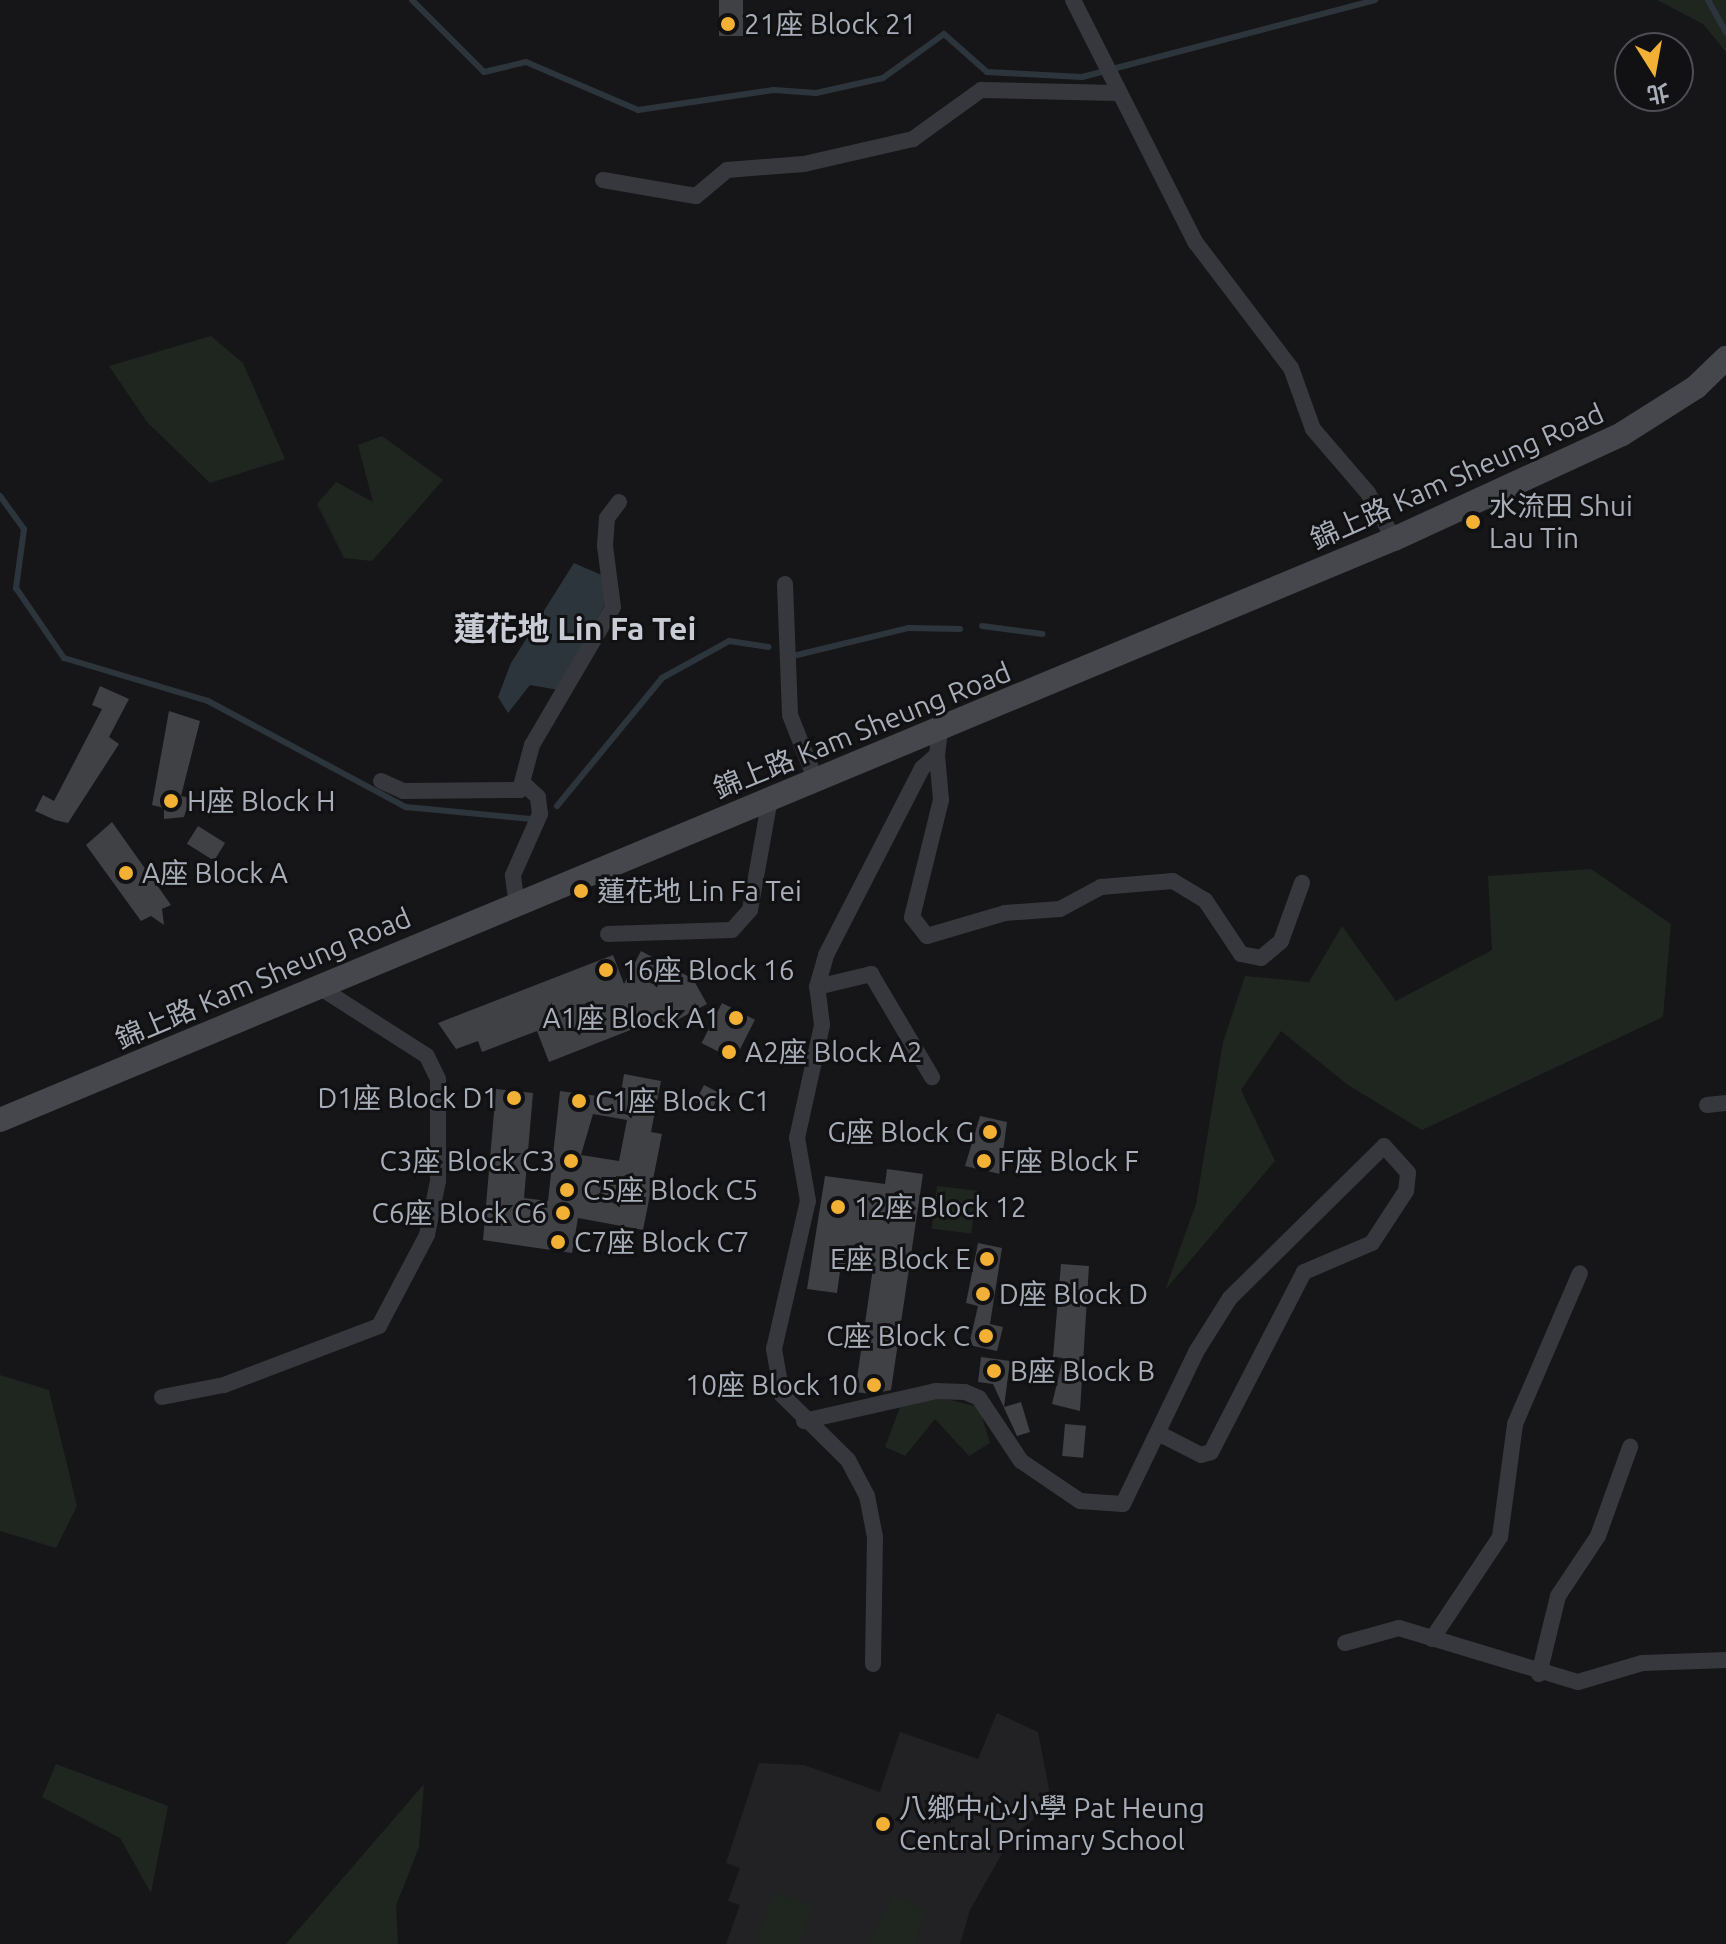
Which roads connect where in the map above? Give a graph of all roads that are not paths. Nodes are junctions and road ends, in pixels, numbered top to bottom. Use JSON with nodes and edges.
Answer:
{"nodes":[{"id":1,"x":1073,"y":0,"type":"edge"},
{"id":2,"x":1116,"y":88,"type":"junction"},
{"id":3,"x":603,"y":180,"type":"dead end"},
{"id":4,"x":1726,"y":358,"type":"edge"},
{"id":5,"x":619,"y":502,"type":"dead end"},
{"id":6,"x":1394,"y":539,"type":"junction"},
{"id":7,"x":785,"y":584,"type":"dead end"},
{"id":8,"x":938,"y":743,"type":"junction"},
{"id":9,"x":381,"y":781,"type":"dead end"},
{"id":10,"x":816,"y":781,"type":"junction"},
{"id":11,"x":524,"y":784,"type":"junction"},
{"id":12,"x":770,"y":799,"type":"junction"},
{"id":13,"x":1302,"y":883,"type":"dead end"},
{"id":14,"x":517,"y":905,"type":"junction"},
{"id":15,"x":608,"y":934,"type":"dead end"},
{"id":16,"x":319,"y":987,"type":"junction"},
{"id":17,"x":817,"y":987,"type":"junction"},
{"id":18,"x":932,"y":1077,"type":"dead end"},
{"id":19,"x":1726,"y":1103,"type":"edge"},
{"id":20,"x":1707,"y":1105,"type":"dead end"},
{"id":21,"x":0,"y":1120,"type":"edge"},
{"id":22,"x":1580,"y":1273,"type":"dead end"},
{"id":23,"x":162,"y":1397,"type":"dead end"},
{"id":24,"x":804,"y":1421,"type":"junction"},
{"id":25,"x":1158,"y":1433,"type":"junction"},
{"id":26,"x":1630,"y":1447,"type":"dead end"},
{"id":27,"x":1432,"y":1639,"type":"junction"},
{"id":28,"x":1345,"y":1643,"type":"dead end"},
{"id":29,"x":1726,"y":1660,"type":"edge"},
{"id":30,"x":873,"y":1664,"type":"dead end"},
{"id":31,"x":1539,"y":1674,"type":"junction"}],
"edges":[{"from":1,"to":2,"type":"street"},
{"from":2,"to":3,"type":"street"},
{"from":2,"to":6,"type":"street"},
{"from":4,"to":6,"type":"main road","name":"錦上路 Kam Sheung Road"},
{"from":5,"to":11,"type":"street"},
{"from":6,"to":8,"type":"main road","name":"錦上路 Kam Sheung Road"},
{"from":7,"to":10,"type":"street"},
{"from":8,"to":10,"type":"main road","name":"錦上路 Kam Sheung Road"},
{"from":8,"to":13,"type":"street"},
{"from":8,"to":17,"type":"street"},
{"from":9,"to":11,"type":"street"},
{"from":10,"to":12,"type":"main road","name":"錦上路 Kam Sheung Road"},
{"from":11,"to":14,"type":"street"},
{"from":12,"to":14,"type":"main road","name":"錦上路 Kam Sheung Road"},
{"from":12,"to":15,"type":"street"},
{"from":14,"to":16,"type":"main road","name":"錦上路 Kam Sheung Road"},
{"from":16,"to":21,"type":"main road","name":"錦上路 Kam Sheung Road"},
{"from":16,"to":23,"type":"street"},
{"from":17,"to":18,"type":"street"},
{"from":17,"to":24,"type":"street"},
{"from":19,"to":20,"type":"street"},
{"from":22,"to":27,"type":"street"},
{"from":24,"to":25,"type":"street"},
{"from":24,"to":30,"type":"street"},
{"from":25,"to":25,"type":"street"},
{"from":26,"to":31,"type":"street"},
{"from":27,"to":28,"type":"street"},
{"from":27,"to":31,"type":"street"},
{"from":29,"to":31,"type":"street"}]}
